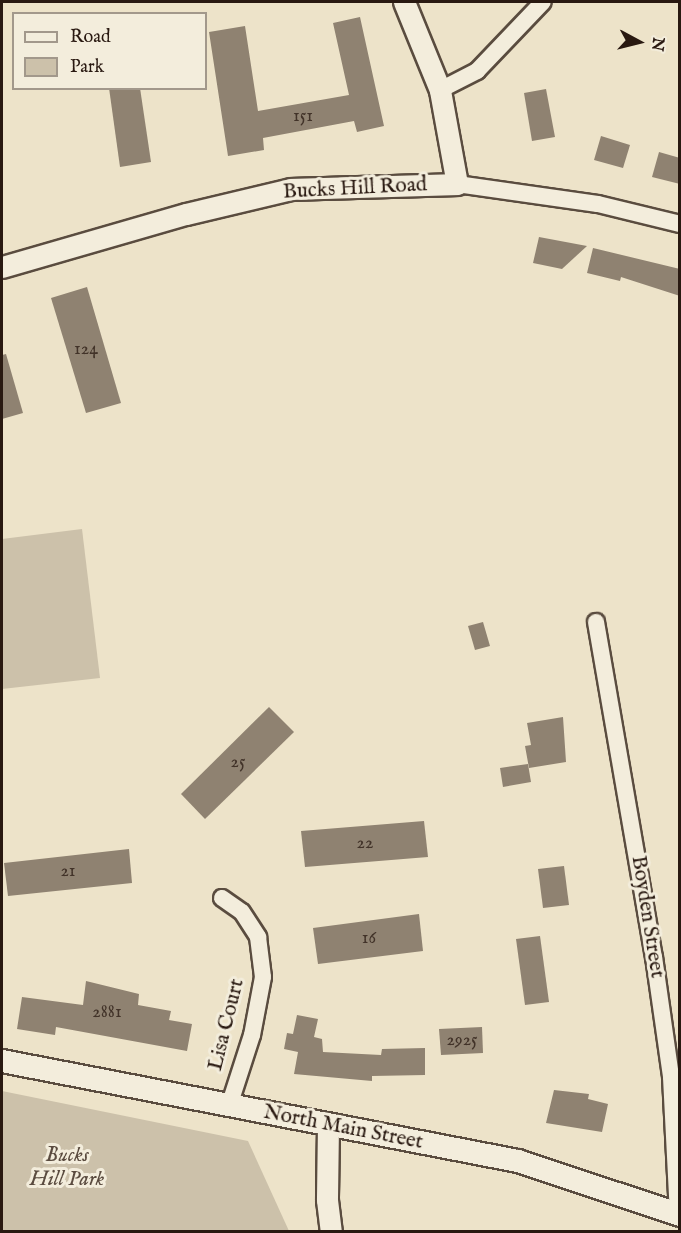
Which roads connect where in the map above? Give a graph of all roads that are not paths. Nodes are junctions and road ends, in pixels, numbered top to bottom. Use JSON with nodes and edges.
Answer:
{"nodes":[{"id":1,"x":404,"y":2,"type":"edge"},
{"id":2,"x":543,"y":2,"type":"edge"},
{"id":3,"x":440,"y":90,"type":"junction"},
{"id":4,"x":457,"y":184,"type":"junction"},
{"id":5,"x":680,"y":224,"type":"edge"},
{"id":6,"x":2,"y":267,"type":"edge"},
{"id":7,"x":596,"y":622,"type":"dead end"},
{"id":8,"x":222,"y":898,"type":"dead end"},
{"id":9,"x":2,"y":1061,"type":"edge"},
{"id":10,"x":229,"y":1106,"type":"junction"},
{"id":11,"x":328,"y":1125,"type":"junction"},
{"id":12,"x":679,"y":1215,"type":"edge"},
{"id":13,"x":331,"y":1232,"type":"edge"}],
"edges":[{"from":1,"to":3,"type":"street"},
{"from":2,"to":3,"type":"street"},
{"from":3,"to":4,"type":"street"},
{"from":4,"to":5,"type":"street","name":"Bucks Hill Road"},
{"from":4,"to":6,"type":"street","name":"Bucks Hill Road"},
{"from":7,"to":12,"type":"street","name":"Boyden Street"},
{"from":8,"to":10,"type":"street","name":"Lisa Court"},
{"from":9,"to":10,"type":"main road","name":"North Main Street"},
{"from":10,"to":11,"type":"main road","name":"North Main Street"},
{"from":11,"to":12,"type":"main road","name":"North Main Street"},
{"from":11,"to":13,"type":"street"}]}
